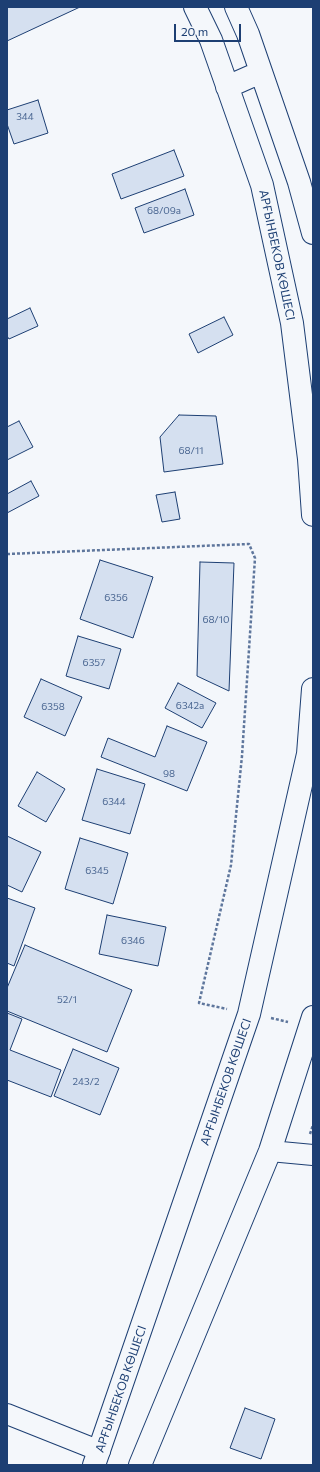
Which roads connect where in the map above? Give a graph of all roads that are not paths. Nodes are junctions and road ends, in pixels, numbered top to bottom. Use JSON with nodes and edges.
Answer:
{"nodes":[{"id":1,"x":195,"y":7,"type":"edge"},
{"id":2,"x":236,"y":7,"type":"edge"},
{"id":3,"x":261,"y":72,"type":"junction"},
{"id":4,"x":227,"y":87,"type":"junction"},
{"id":5,"x":313,"y":233,"type":"edge"},
{"id":6,"x":313,"y":515,"type":"edge"},
{"id":7,"x":313,"y":688,"type":"edge"},
{"id":8,"x":312,"y":1022,"type":"edge"},
{"id":9,"x":270,"y":1151,"type":"junction"},
{"id":10,"x":313,"y":1155,"type":"edge"},
{"id":11,"x":7,"y":1414,"type":"edge"},
{"id":12,"x":97,"y":1458,"type":"edge"},
{"id":13,"x":140,"y":1465,"type":"edge"}],
"edges":[{"from":1,"to":4,"type":"main road","name":"АРҒЫНБЕКОВ КӨШЕСІ"},
{"from":2,"to":3,"type":"main road"},
{"from":3,"to":4,"type":"main road"},
{"from":3,"to":5,"type":"main road"},
{"from":4,"to":6,"type":"main road","name":"АРҒЫНБЕКОВ КӨШЕСІ"},
{"from":7,"to":12,"type":"main road","name":"АРҒЫНБЕКОВ КӨШЕСІ"},
{"from":8,"to":9,"type":"main road"},
{"from":9,"to":10,"type":"street"},
{"from":9,"to":13,"type":"main road"},
{"from":11,"to":12,"type":"street"}]}
